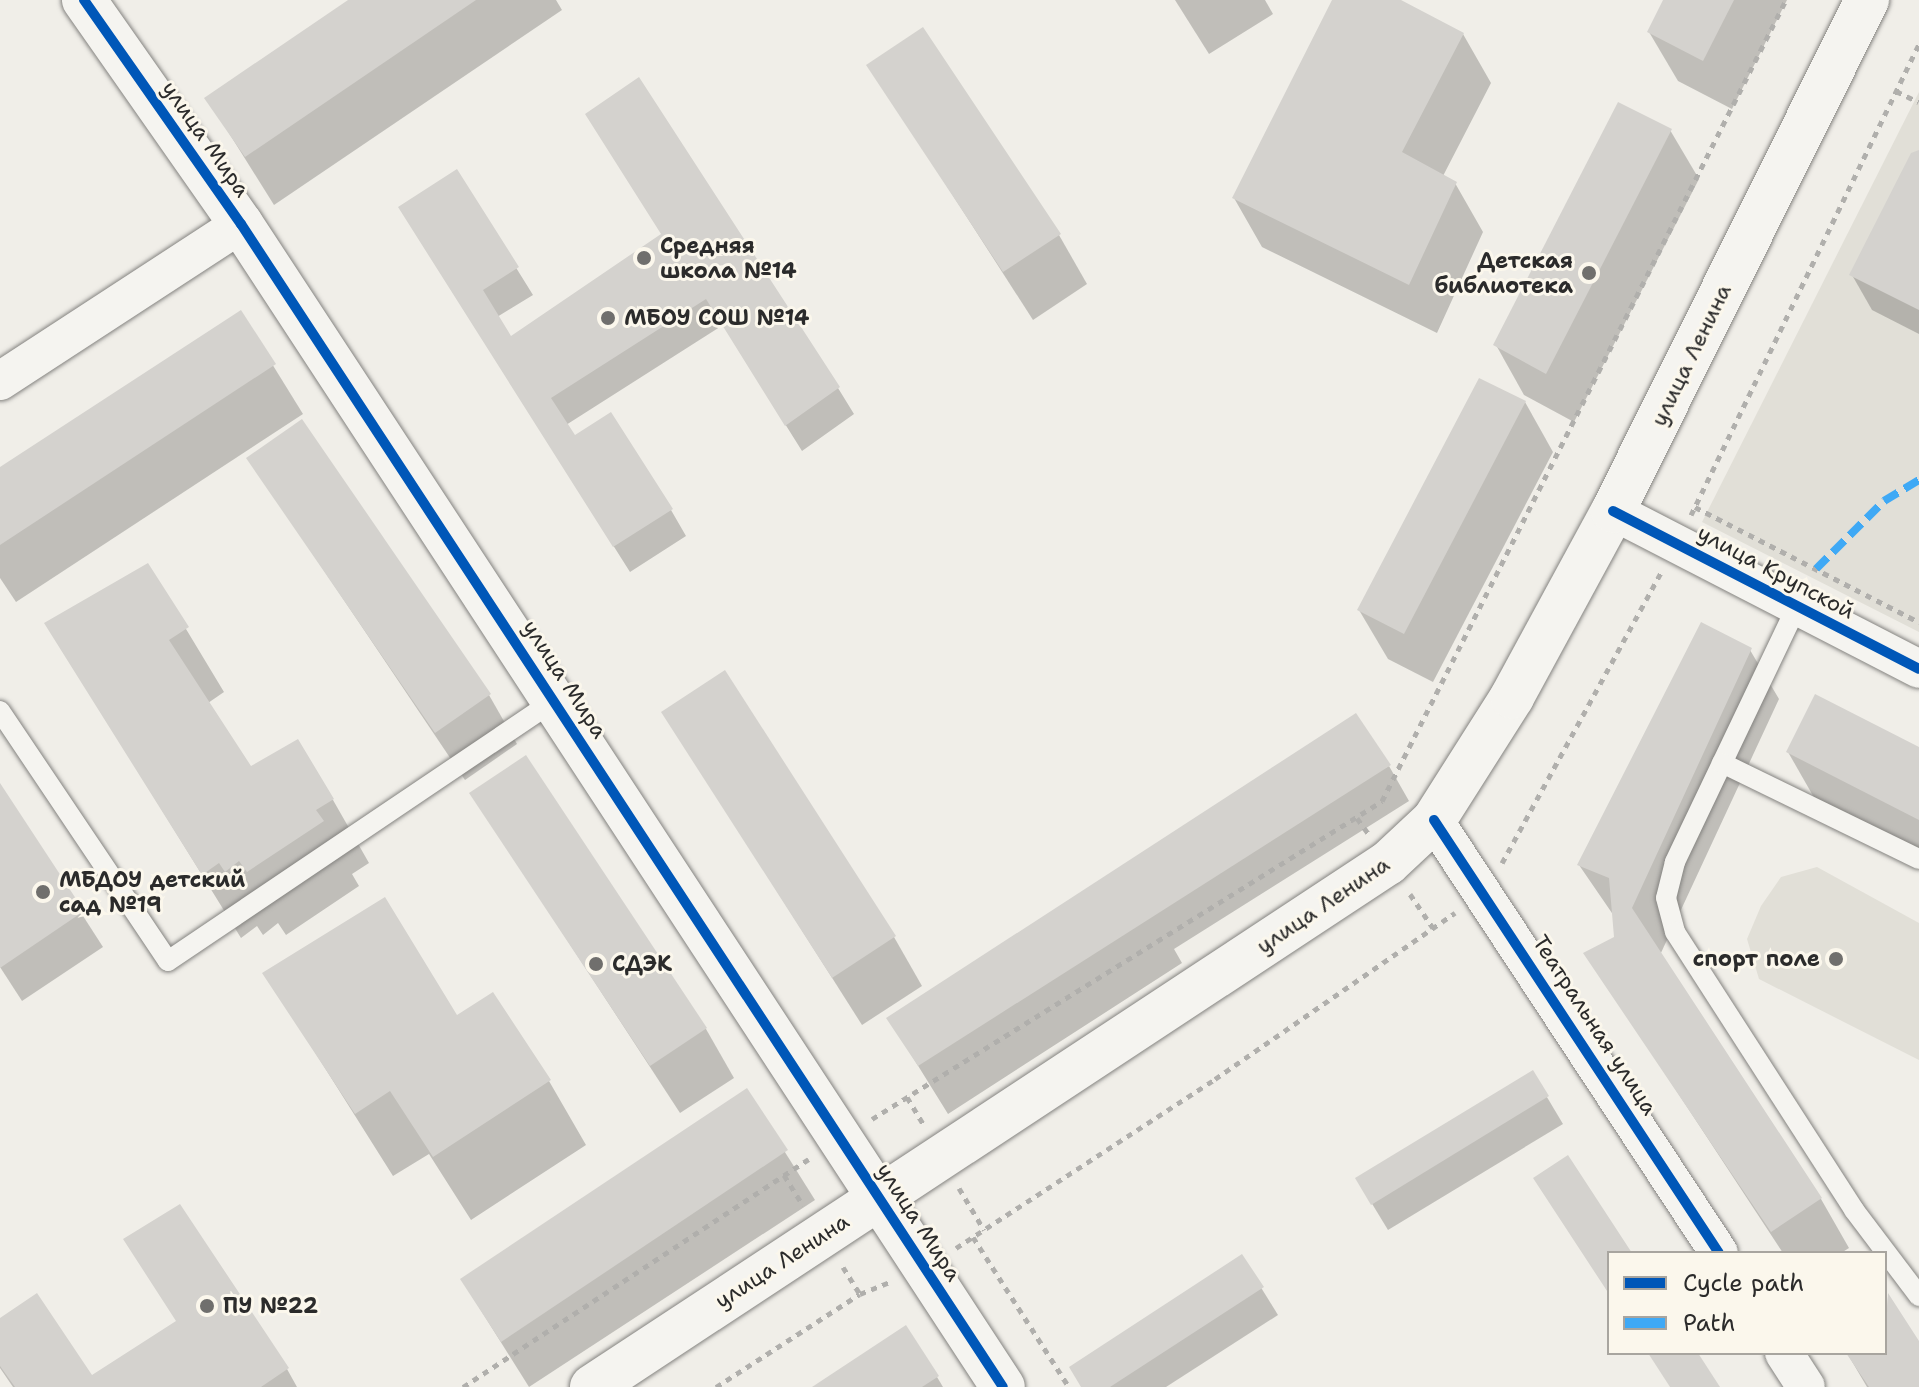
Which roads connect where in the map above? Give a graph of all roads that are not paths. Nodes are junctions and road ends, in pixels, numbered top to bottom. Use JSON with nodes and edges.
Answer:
{"nodes":[{"id":1,"x":84,"y":0,"type":"edge"},
{"id":2,"x":1867,"y":0,"type":"edge"},
{"id":3,"x":241,"y":224,"type":"junction"},
{"id":4,"x":0,"y":381,"type":"edge"},
{"id":5,"x":1613,"y":511,"type":"junction"},
{"id":6,"x":1797,"y":606,"type":"junction"},
{"id":7,"x":1919,"y":669,"type":"edge"},
{"id":8,"x":555,"y":700,"type":"junction"},
{"id":9,"x":0,"y":711,"type":"edge"},
{"id":10,"x":1722,"y":763,"type":"junction"},
{"id":11,"x":1434,"y":820,"type":"junction"},
{"id":12,"x":1919,"y":859,"type":"edge"},
{"id":13,"x":877,"y":1199,"type":"junction"},
{"id":14,"x":1718,"y":1251,"type":"edge"},
{"id":15,"x":1885,"y":1251,"type":"edge"},
{"id":16,"x":1887,"y":1254,"type":"edge"},
{"id":17,"x":1919,"y":1296,"type":"edge"},
{"id":18,"x":1785,"y":1355,"type":"edge"},
{"id":19,"x":592,"y":1387,"type":"edge"},
{"id":20,"x":1003,"y":1387,"type":"edge"},
{"id":21,"x":1806,"y":1387,"type":"edge"}],
"edges":[{"from":1,"to":3,"type":"main road","name":"улица Мира"},
{"from":2,"to":5,"type":"main road","name":"улица Ленина"},
{"from":3,"to":4,"type":"street"},
{"from":3,"to":8,"type":"main road","name":"улица Мира"},
{"from":5,"to":6,"type":"street","name":"улица Крупской"},
{"from":5,"to":11,"type":"main road","name":"улица Ленина"},
{"from":6,"to":7,"type":"street","name":"улица Крупской"},
{"from":6,"to":10,"type":"lane"},
{"from":8,"to":9,"type":"lane"},
{"from":8,"to":13,"type":"main road","name":"улица Мира"},
{"from":10,"to":12,"type":"lane"},
{"from":10,"to":15,"type":"lane"},
{"from":11,"to":13,"type":"main road","name":"улица Ленина"},
{"from":11,"to":14,"type":"street","name":"Театральная улица"},
{"from":13,"to":19,"type":"main road","name":"улица Ленина"},
{"from":13,"to":20,"type":"main road","name":"улица Мира"},
{"from":16,"to":17,"type":"lane"},
{"from":18,"to":21,"type":"street"}]}
